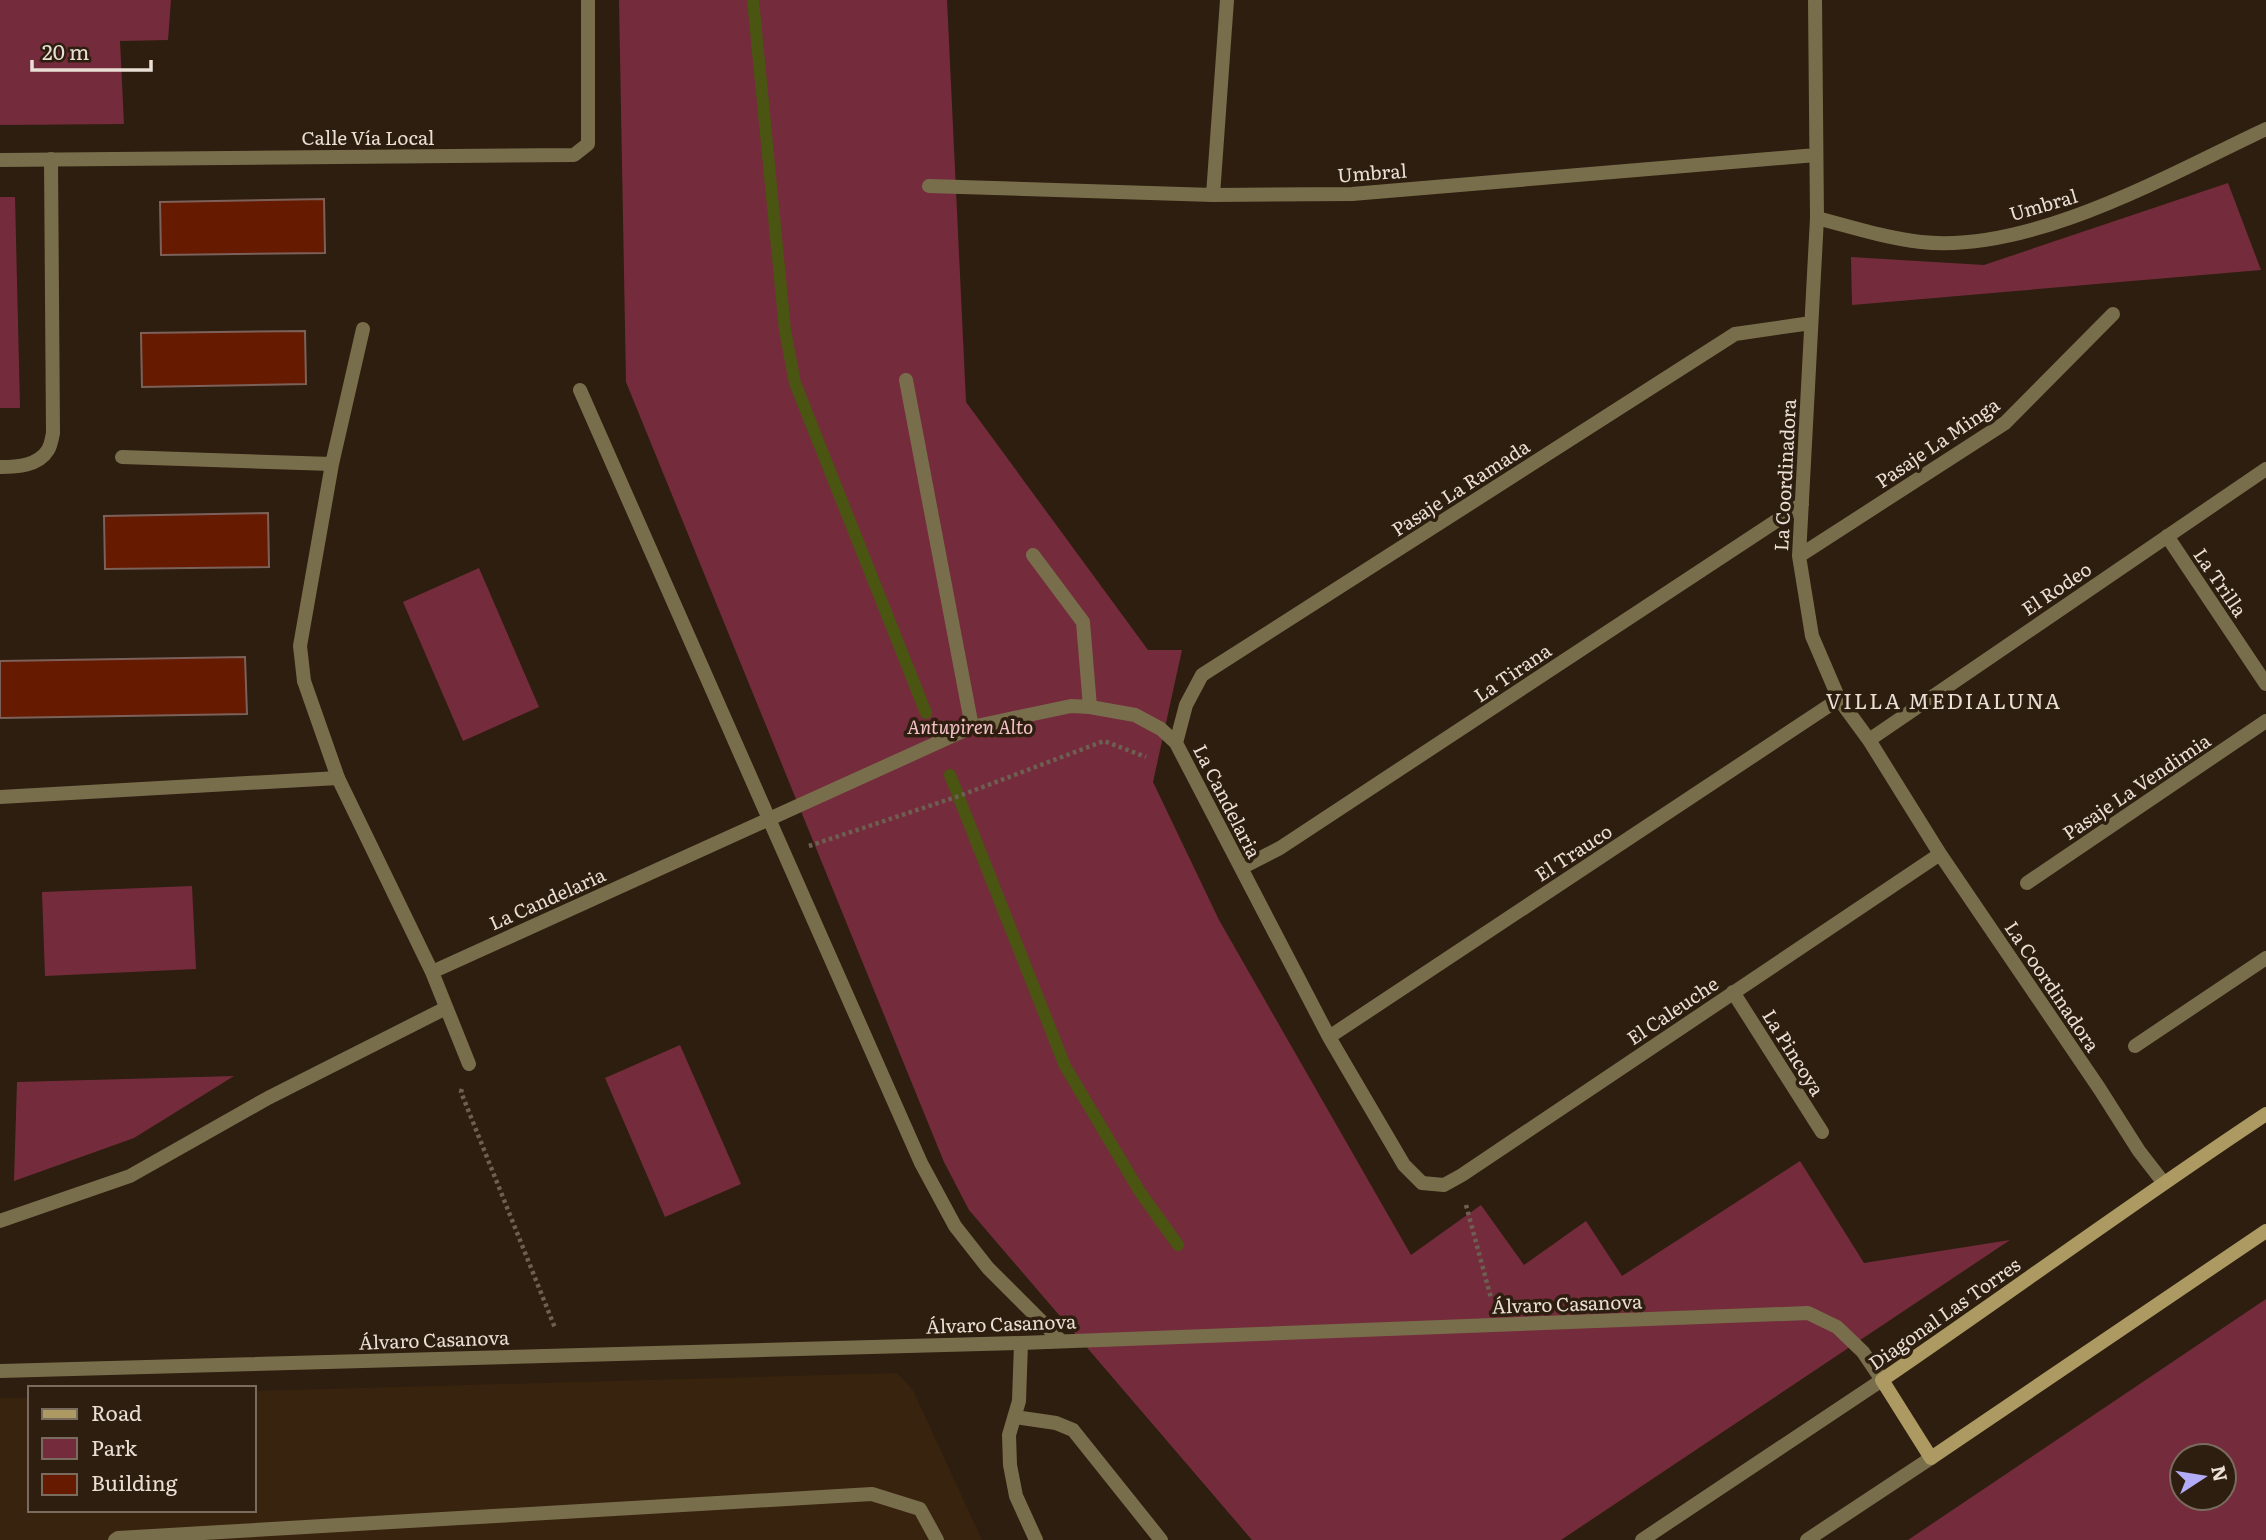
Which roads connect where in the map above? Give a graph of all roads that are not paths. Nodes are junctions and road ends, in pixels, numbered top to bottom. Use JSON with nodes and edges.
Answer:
{"nodes":[{"id":1,"x":588,"y":0,"type":"edge"},
{"id":2,"x":1227,"y":0,"type":"edge"},
{"id":3,"x":1815,"y":0,"type":"edge"},
{"id":4,"x":2266,"y":129,"type":"edge"},
{"id":5,"x":1816,"y":155,"type":"junction"},
{"id":6,"x":51,"y":159,"type":"junction"},
{"id":7,"x":0,"y":160,"type":"edge"},
{"id":8,"x":929,"y":186,"type":"dead end"},
{"id":9,"x":1213,"y":195,"type":"junction"},
{"id":10,"x":1817,"y":218,"type":"junction"},
{"id":11,"x":2113,"y":314,"type":"dead end"},
{"id":12,"x":1811,"y":323,"type":"junction"},
{"id":13,"x":363,"y":329,"type":"dead end"},
{"id":14,"x":906,"y":380,"type":"dead end"},
{"id":15,"x":580,"y":390,"type":"dead end"},
{"id":16,"x":122,"y":457,"type":"dead end"},
{"id":17,"x":332,"y":464,"type":"junction"},
{"id":18,"x":0,"y":467,"type":"edge"},
{"id":19,"x":2266,"y":469,"type":"edge"},
{"id":20,"x":1802,"y":505,"type":"junction"},
{"id":21,"x":2167,"y":536,"type":"junction"},
{"id":22,"x":1033,"y":555,"type":"dead end"},
{"id":23,"x":1799,"y":556,"type":"junction"},
{"id":24,"x":2266,"y":684,"type":"edge"},
{"id":25,"x":1839,"y":699,"type":"junction"},
{"id":26,"x":1090,"y":707,"type":"junction"},
{"id":27,"x":2266,"y":721,"type":"edge"},
{"id":28,"x":972,"y":727,"type":"junction"},
{"id":29,"x":1869,"y":740,"type":"junction"},
{"id":30,"x":1176,"y":743,"type":"junction"},
{"id":31,"x":338,"y":778,"type":"junction"},
{"id":32,"x":0,"y":797,"type":"edge"},
{"id":33,"x":769,"y":819,"type":"junction"},
{"id":34,"x":1940,"y":854,"type":"junction"},
{"id":35,"x":1241,"y":868,"type":"junction"},
{"id":36,"x":2027,"y":883,"type":"dead end"},
{"id":37,"x":2266,"y":958,"type":"edge"},
{"id":38,"x":432,"y":972,"type":"junction"},
{"id":39,"x":1733,"y":992,"type":"junction"},
{"id":40,"x":446,"y":1008,"type":"junction"},
{"id":41,"x":1329,"y":1037,"type":"junction"},
{"id":42,"x":2135,"y":1046,"type":"dead end"},
{"id":43,"x":469,"y":1064,"type":"road end"},
{"id":44,"x":2266,"y":1114,"type":"edge"},
{"id":45,"x":1822,"y":1132,"type":"dead end"},
{"id":46,"x":2164,"y":1182,"type":"junction"},
{"id":47,"x":1422,"y":1183,"type":"joint"},
{"id":48,"x":0,"y":1221,"type":"edge"},
{"id":49,"x":2266,"y":1231,"type":"edge"},
{"id":50,"x":1060,"y":1341,"type":"junction"},
{"id":51,"x":1021,"y":1343,"type":"junction"},
{"id":52,"x":0,"y":1371,"type":"edge"},
{"id":53,"x":1882,"y":1380,"type":"junction"},
{"id":54,"x":1015,"y":1417,"type":"junction"},
{"id":55,"x":1931,"y":1458,"type":"junction"},
{"id":56,"x":116,"y":1540,"type":"edge"},
{"id":57,"x":937,"y":1540,"type":"edge"},
{"id":58,"x":1036,"y":1540,"type":"edge"},
{"id":59,"x":1161,"y":1540,"type":"edge"},
{"id":60,"x":1642,"y":1540,"type":"edge"},
{"id":61,"x":1807,"y":1540,"type":"edge"}],
"edges":[{"from":1,"to":6,"type":"street","name":"Calle Vía Local"},
{"from":2,"to":9,"type":"street"},
{"from":3,"to":5,"type":"street","name":"La Coordinadora"},
{"from":4,"to":10,"type":"street","name":"Umbral"},
{"from":5,"to":9,"type":"street","name":"Umbral"},
{"from":5,"to":10,"type":"street","name":"La Coordinadora"},
{"from":6,"to":7,"type":"street","name":"Calle Vía Local"},
{"from":6,"to":18,"type":"street"},
{"from":8,"to":9,"type":"street","name":"Umbral"},
{"from":10,"to":12,"type":"street","name":"La Coordinadora"},
{"from":11,"to":23,"type":"street","name":"Pasaje La Minga"},
{"from":12,"to":20,"type":"street","name":"La Coordinadora"},
{"from":12,"to":30,"type":"street","name":"Pasaje La Ramada"},
{"from":13,"to":17,"type":"street"},
{"from":14,"to":28,"type":"street"},
{"from":15,"to":33,"type":"street"},
{"from":16,"to":17,"type":"street"},
{"from":17,"to":31,"type":"street"},
{"from":19,"to":21,"type":"street","name":"El Rodeo"},
{"from":20,"to":23,"type":"street","name":"La Coordinadora"},
{"from":20,"to":35,"type":"street","name":"La Tirana"},
{"from":21,"to":24,"type":"street","name":"La Trilla"},
{"from":21,"to":29,"type":"street","name":"El Rodeo"},
{"from":22,"to":26,"type":"street"},
{"from":23,"to":25,"type":"street","name":"La Coordinadora"},
{"from":25,"to":29,"type":"street","name":"La Coordinadora"},
{"from":25,"to":41,"type":"street","name":"El Trauco"},
{"from":26,"to":28,"type":"street","name":"La Candelaria"},
{"from":26,"to":30,"type":"street","name":"La Candelaria"},
{"from":27,"to":36,"type":"street","name":"Pasaje La Vendimia"},
{"from":28,"to":33,"type":"street","name":"La Candelaria"},
{"from":29,"to":34,"type":"street","name":"La Coordinadora"},
{"from":30,"to":35,"type":"street","name":"La Candelaria"},
{"from":31,"to":32,"type":"street"},
{"from":31,"to":38,"type":"street"},
{"from":33,"to":38,"type":"street","name":"La Candelaria"},
{"from":33,"to":50,"type":"street"},
{"from":34,"to":39,"type":"street","name":"El Caleuche"},
{"from":34,"to":46,"type":"street","name":"La Coordinadora"},
{"from":35,"to":41,"type":"street","name":"La Candelaria"},
{"from":37,"to":42,"type":"street"},
{"from":38,"to":40,"type":"street"},
{"from":39,"to":45,"type":"street","name":"La Pincoya"},
{"from":39,"to":47,"type":"street","name":"El Caleuche"},
{"from":40,"to":43,"type":"street"},
{"from":40,"to":48,"type":"street"},
{"from":41,"to":47,"type":"street","name":"La Candelaria"},
{"from":44,"to":46,"type":"main road","name":"Diagonal Las Torres"},
{"from":46,"to":53,"type":"main road","name":"Diagonal Las Torres"},
{"from":49,"to":55,"type":"main road"},
{"from":50,"to":51,"type":"street","name":"Álvaro Casanova"},
{"from":50,"to":53,"type":"street","name":"Álvaro Casanova"},
{"from":51,"to":52,"type":"street","name":"Álvaro Casanova"},
{"from":51,"to":54,"type":"street"},
{"from":53,"to":55,"type":"main road","name":"Álvaro Casanova"},
{"from":53,"to":60,"type":"street","name":"Diagonal Las Torres"},
{"from":54,"to":58,"type":"street"},
{"from":54,"to":59,"type":"street"},
{"from":55,"to":61,"type":"street"},
{"from":56,"to":57,"type":"street"}]}
